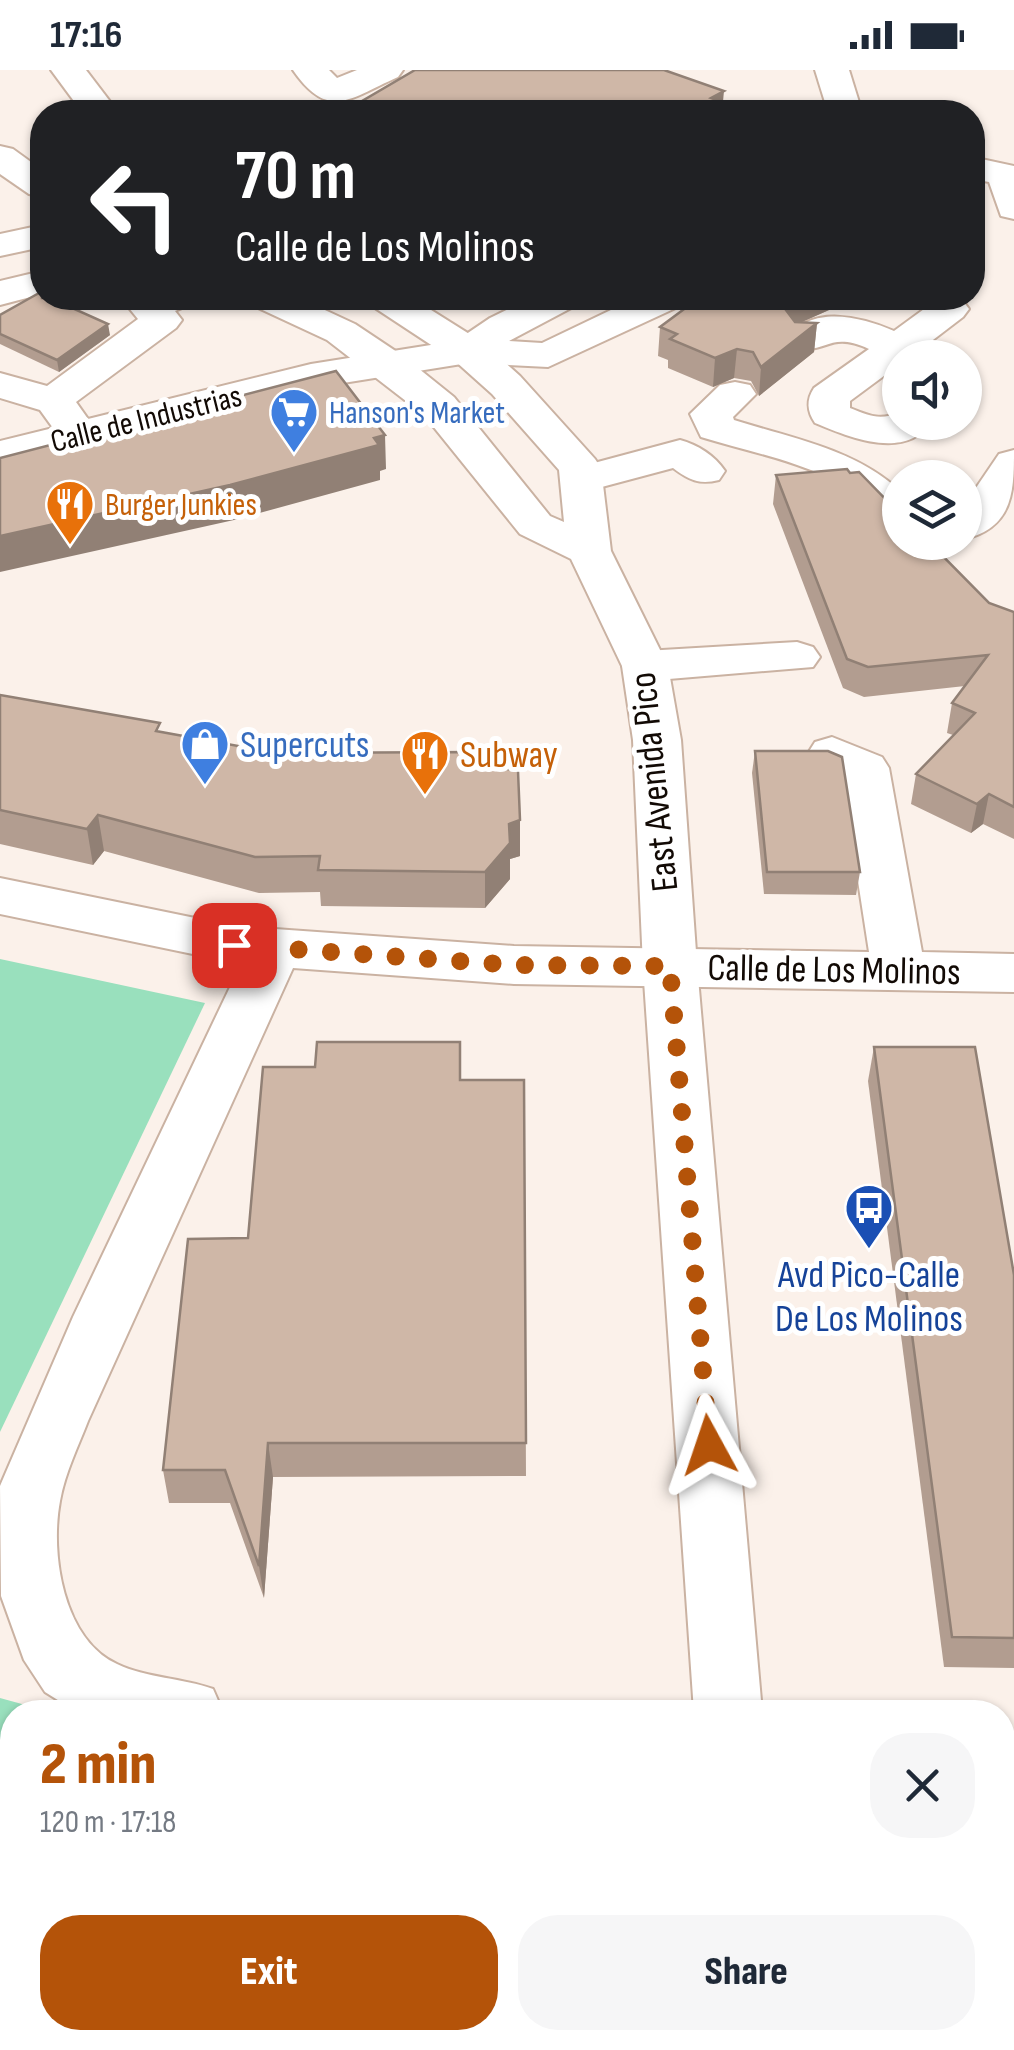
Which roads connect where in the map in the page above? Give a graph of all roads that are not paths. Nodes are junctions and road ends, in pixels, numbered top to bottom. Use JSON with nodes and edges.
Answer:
{"nodes":[{"id":1,"x":68,"y":70,"type":"edge"},
{"id":2,"x":310,"y":70,"type":"edge"},
{"id":3,"x":386,"y":70,"type":"edge"},
{"id":4,"x":832,"y":70,"type":"edge"},
{"id":5,"x":841,"y":70,"type":"edge"},
{"id":6,"x":91,"y":100,"type":"edge"},
{"id":7,"x":841,"y":100,"type":"edge"},
{"id":8,"x":0,"y":157,"type":"edge"},
{"id":9,"x":985,"y":171,"type":"edge"},
{"id":10,"x":30,"y":178,"type":"edge"},
{"id":11,"x":1014,"y":208,"type":"edge"},
{"id":12,"x":30,"y":239,"type":"edge"},
{"id":13,"x":0,"y":246,"type":"edge"},
{"id":14,"x":30,"y":286,"type":"edge"},
{"id":15,"x":0,"y":293,"type":"edge"},
{"id":16,"x":154,"y":310,"type":"edge"},
{"id":17,"x":294,"y":310,"type":"edge"},
{"id":18,"x":405,"y":310,"type":"edge"},
{"id":19,"x":537,"y":310,"type":"edge"},
{"id":20,"x":641,"y":310,"type":"edge"},
{"id":21,"x":932,"y":310,"type":"edge"},
{"id":22,"x":942,"y":310,"type":"edge"},
{"id":23,"x":807,"y":340,"type":"edge"},
{"id":24,"x":882,"y":340,"type":"edge"},
{"id":25,"x":904,"y":340,"type":"edge"},
{"id":26,"x":947,"y":340,"type":"edge"},
{"id":27,"x":468,"y":351,"type":"junction"},
{"id":28,"x":882,"y":359,"type":"edge"},
{"id":29,"x":388,"y":365,"type":"junction"},
{"id":30,"x":0,"y":385,"type":"edge"},
{"id":31,"x":735,"y":394,"type":"dead end"},
{"id":32,"x":55,"y":400,"type":"junction"},
{"id":33,"x":882,"y":431,"type":"edge"},
{"id":34,"x":78,"y":434,"type":"junction"},
{"id":35,"x":0,"y":454,"type":"edge"},
{"id":36,"x":1014,"y":463,"type":"edge"},
{"id":37,"x":704,"y":470,"type":"dead end"},
{"id":38,"x":583,"y":479,"type":"junction"},
{"id":39,"x":882,"y":497,"type":"edge"},
{"id":40,"x":982,"y":511,"type":"edge"},
{"id":41,"x":589,"y":551,"type":"junction"},
{"id":42,"x":797,"y":656,"type":"dead end"},
{"id":43,"x":645,"y":666,"type":"junction"},
{"id":44,"x":832,"y":753,"type":"edge"},
{"id":45,"x":0,"y":896,"type":"edge"},
{"id":46,"x":275,"y":948,"type":"junction"},
{"id":47,"x":670,"y":966,"type":"junction"},
{"id":48,"x":899,"y":970,"type":"junction"},
{"id":49,"x":1014,"y":973,"type":"edge"},
{"id":50,"x":132,"y":1700,"type":"edge"},
{"id":51,"x":727,"y":1700,"type":"edge"}],
"edges":[{"from":1,"to":6,"type":"main road"},
{"from":2,"to":3,"type":"main road"},
{"from":4,"to":5,"type":"main road"},
{"from":4,"to":7,"type":"main road"},
{"from":8,"to":10,"type":"main road"},
{"from":9,"to":11,"type":"main road"},
{"from":12,"to":13,"type":"main road"},
{"from":14,"to":15,"type":"main road"},
{"from":16,"to":32,"type":"main road"},
{"from":17,"to":29,"type":"main road"},
{"from":18,"to":27,"type":"main road"},
{"from":19,"to":27,"type":"main road"},
{"from":20,"to":27,"type":"main road"},
{"from":21,"to":25,"type":"main road"},
{"from":22,"to":26,"type":"main road"},
{"from":23,"to":24,"type":"main road"},
{"from":27,"to":29,"type":"main road","name":"Calle de Industrias"},
{"from":27,"to":38,"type":"main road"},
{"from":28,"to":33,"type":"main road"},
{"from":29,"to":34,"type":"main road","name":"Calle de Industrias"},
{"from":29,"to":41,"type":"main road"},
{"from":30,"to":32,"type":"main road"},
{"from":31,"to":39,"type":"main road"},
{"from":32,"to":34,"type":"main road"},
{"from":34,"to":35,"type":"main road","name":"Calle de Industrias"},
{"from":36,"to":40,"type":"main road"},
{"from":37,"to":38,"type":"main road"},
{"from":38,"to":41,"type":"main road","name":"East Avenida Pico"},
{"from":41,"to":43,"type":"main road","name":"East Avenida Pico"},
{"from":42,"to":43,"type":"main road"},
{"from":43,"to":47,"type":"main road","name":"East Avenida Pico"},
{"from":44,"to":48,"type":"main road"},
{"from":45,"to":46,"type":"main road","name":"Calle de Los Molinos"},
{"from":46,"to":47,"type":"main road","name":"Calle de Los Molinos"},
{"from":46,"to":50,"type":"main road"},
{"from":47,"to":48,"type":"main road","name":"Calle de Los Molinos"},
{"from":47,"to":51,"type":"main road","name":"East Avenida Pico"},
{"from":48,"to":49,"type":"main road","name":"Calle de Los Molinos"}]}
